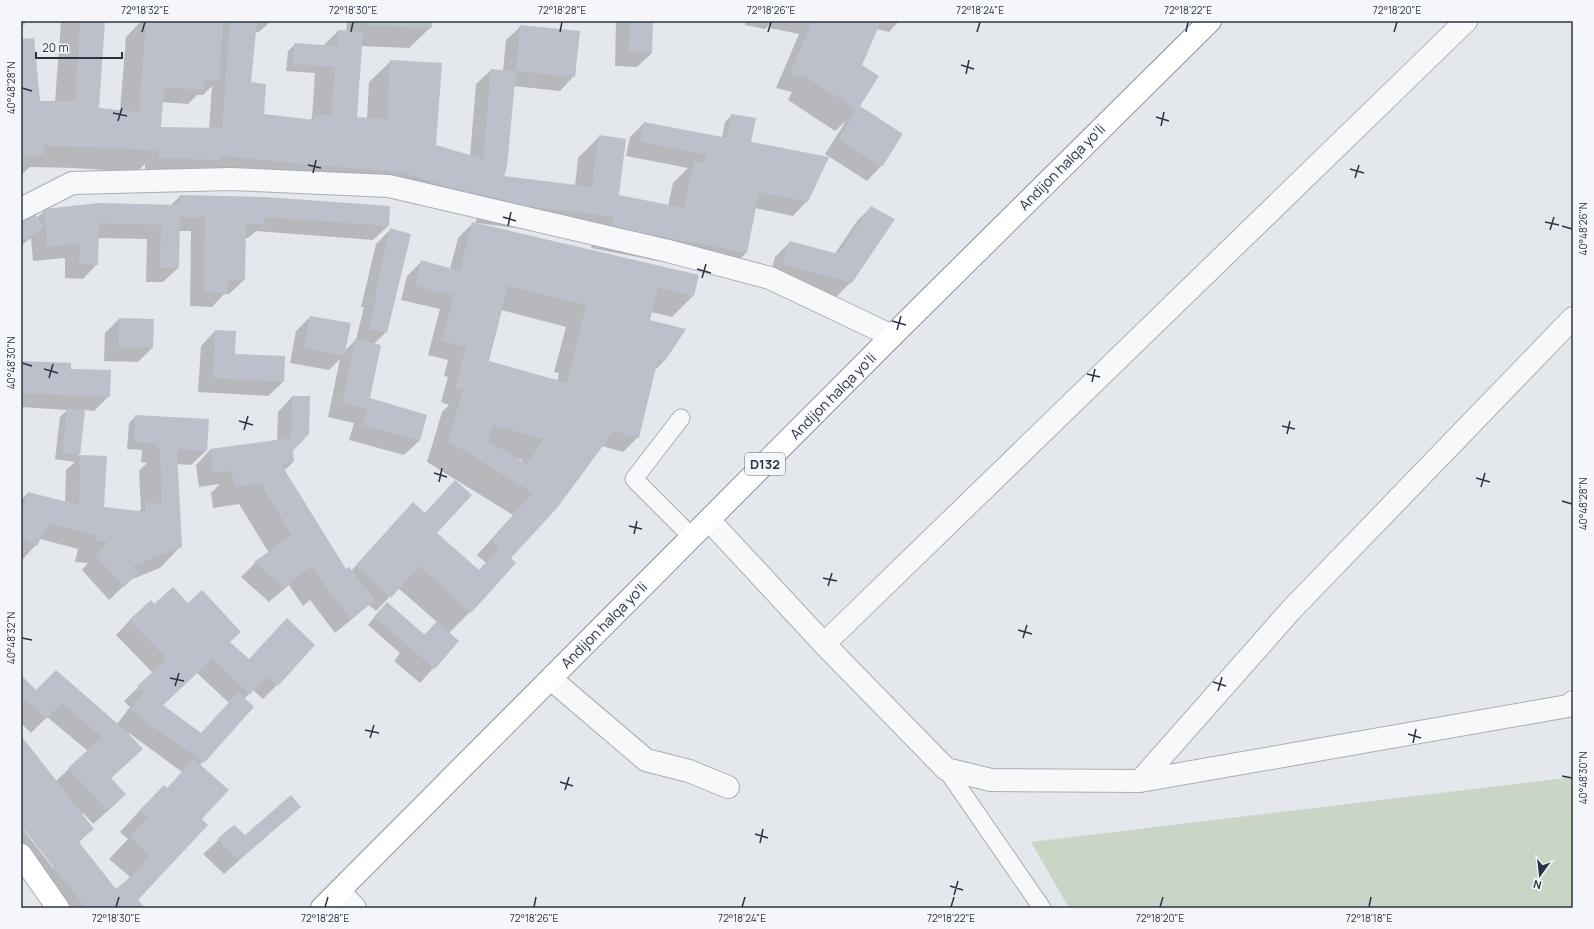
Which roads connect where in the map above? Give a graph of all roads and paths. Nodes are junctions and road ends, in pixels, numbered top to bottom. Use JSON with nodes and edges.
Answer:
{"nodes":[{"id":1,"x":1210,"y":21,"type":"edge"},
{"id":2,"x":1466,"y":21,"type":"edge"},
{"id":3,"x":21,"y":209,"type":"edge"},
{"id":4,"x":1573,"y":318,"type":"edge"},
{"id":5,"x":892,"y":336,"type":"junction"},
{"id":6,"x":681,"y":418,"type":"dead end"},
{"id":7,"x":709,"y":520,"type":"junction"},
{"id":8,"x":692,"y":537,"type":"junction"},
{"id":9,"x":824,"y":644,"type":"junction"},
{"id":10,"x":551,"y":679,"type":"junction"},
{"id":11,"x":1573,"y":702,"type":"edge"},
{"id":12,"x":946,"y":769,"type":"junction"},
{"id":13,"x":1140,"y":781,"type":"junction"},
{"id":14,"x":728,"y":786,"type":"dead end"},
{"id":15,"x":21,"y":856,"type":"edge"},
{"id":16,"x":339,"y":891,"type":"junction"},
{"id":17,"x":58,"y":908,"type":"edge"},
{"id":18,"x":322,"y":908,"type":"edge"},
{"id":19,"x":355,"y":908,"type":"edge"},
{"id":20,"x":1042,"y":908,"type":"edge"}],
"edges":[{"from":1,"to":5,"type":"main road","name":"Andijon halqa yo‘li","number":"D132"},
{"from":2,"to":9,"type":"street"},
{"from":3,"to":5,"type":"street"},
{"from":4,"to":13,"type":"street"},
{"from":5,"to":7,"type":"main road","name":"Andijon halqa yo‘li","number":"D132"},
{"from":6,"to":8,"type":"lane"},
{"from":7,"to":8,"type":"main road","name":"Andijon halqa yo‘li","number":"D132"},
{"from":7,"to":9,"type":"street"},
{"from":8,"to":10,"type":"main road","name":"Andijon halqa yo‘li","number":"D132"},
{"from":9,"to":12,"type":"street"},
{"from":10,"to":14,"type":"street"},
{"from":10,"to":16,"type":"main road","name":"Andijon halqa yo‘li","number":"D132"},
{"from":11,"to":13,"type":"street"},
{"from":12,"to":13,"type":"street"},
{"from":12,"to":20,"type":"lane"},
{"from":15,"to":17,"type":"main road"},
{"from":16,"to":18,"type":"main road","name":"Andijon halqa yo‘li","number":"D132"},
{"from":16,"to":19,"type":"street"}]}
